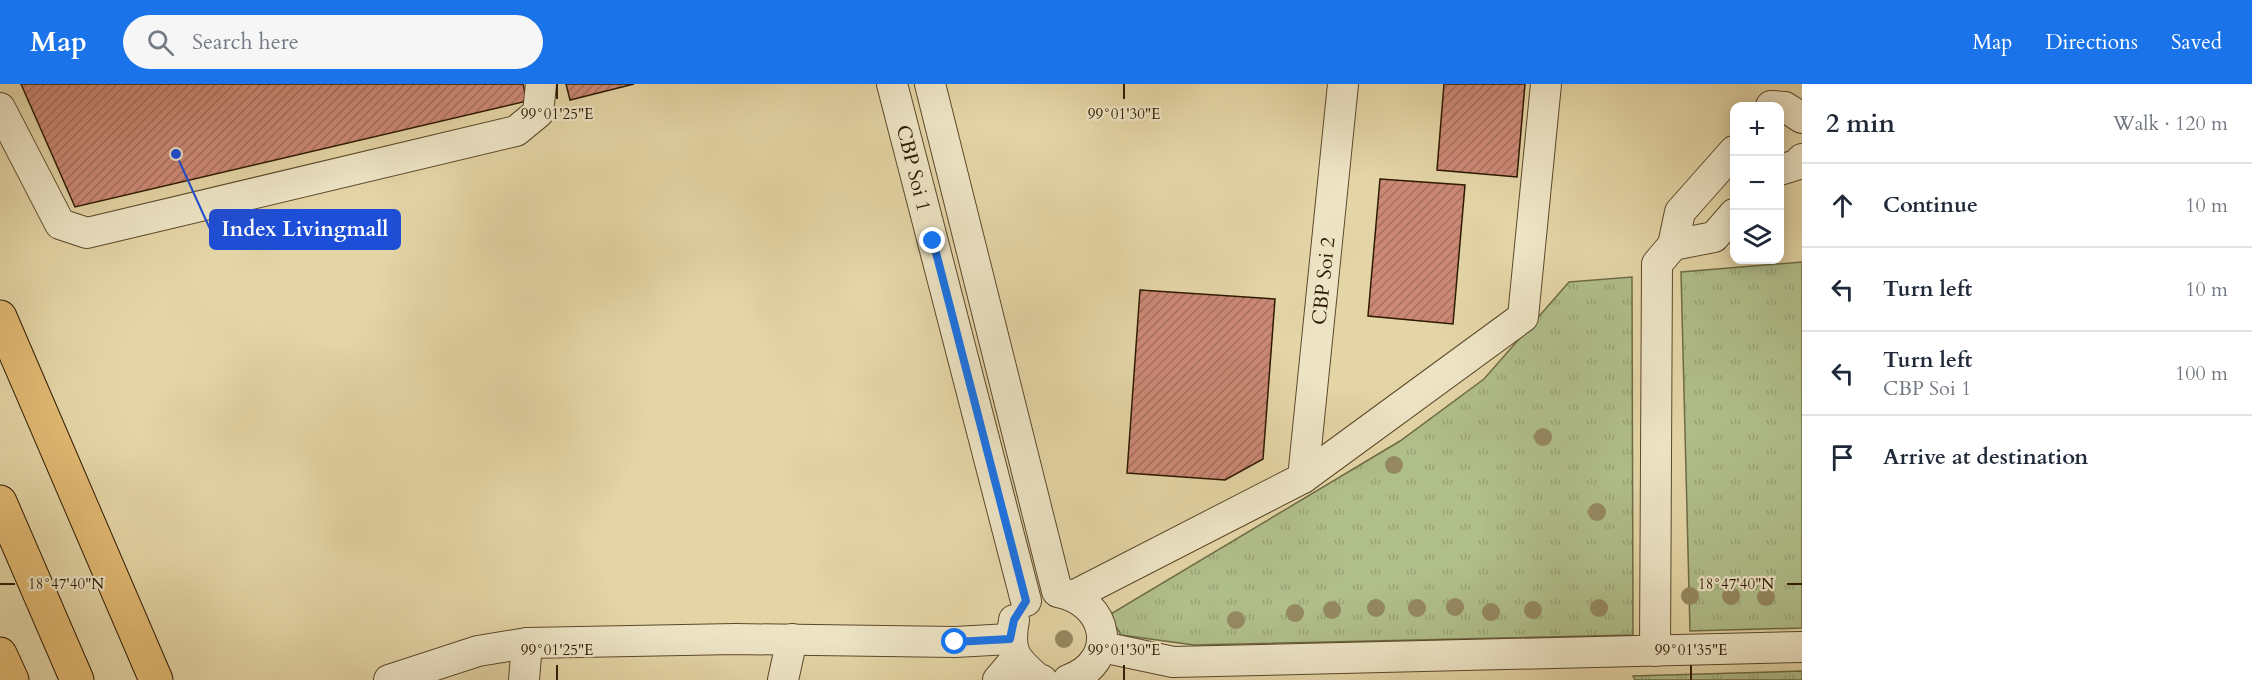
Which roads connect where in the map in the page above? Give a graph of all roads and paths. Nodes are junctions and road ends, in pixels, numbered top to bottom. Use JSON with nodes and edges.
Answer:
{"nodes":[{"id":1,"x":541,"y":84,"type":"edge"},
{"id":2,"x":892,"y":84,"type":"edge"},
{"id":3,"x":930,"y":84,"type":"edge"},
{"id":4,"x":1343,"y":84,"type":"edge"},
{"id":5,"x":1546,"y":84,"type":"edge"},
{"id":6,"x":1784,"y":107,"type":"edge"},
{"id":7,"x":0,"y":108,"type":"edge"},
{"id":8,"x":1802,"y":118,"type":"edge"},
{"id":9,"x":1730,"y":156,"type":"edge"},
{"id":10,"x":1730,"y":219,"type":"edge"},
{"id":11,"x":967,"y":231,"type":"junction"},
{"id":12,"x":933,"y":241,"type":"junction"},
{"id":13,"x":1673,"y":245,"type":"junction"},
{"id":14,"x":0,"y":317,"type":"edge"},
{"id":15,"x":1303,"y":478,"type":"junction"},
{"id":16,"x":0,"y":502,"type":"edge"},
{"id":17,"x":1066,"y":593,"type":"junction"},
{"id":18,"x":1026,"y":601,"type":"junction"},
{"id":19,"x":792,"y":639,"type":"junction"},
{"id":20,"x":527,"y":643,"type":"junction"},
{"id":21,"x":1102,"y":647,"type":"junction"},
{"id":22,"x":1802,"y":647,"type":"edge"},
{"id":23,"x":1655,"y":651,"type":"junction"},
{"id":24,"x":0,"y":654,"type":"edge"},
{"id":25,"x":1008,"y":660,"type":"edge"},
{"id":26,"x":12,"y":680,"type":"edge"},
{"id":27,"x":77,"y":680,"type":"edge"},
{"id":28,"x":156,"y":680,"type":"edge"},
{"id":29,"x":389,"y":680,"type":"edge"},
{"id":30,"x":524,"y":680,"type":"edge"},
{"id":31,"x":783,"y":680,"type":"edge"},
{"id":32,"x":1042,"y":680,"type":"edge"},
{"id":33,"x":1068,"y":680,"type":"edge"}],
"edges":[{"from":1,"to":7,"type":"street"},
{"from":2,"to":12,"type":"street","name":"CBP Soi 1"},
{"from":3,"to":11,"type":"street","name":"CBP Soi 1"},
{"from":4,"to":15,"type":"street","name":"CBP Soi 2"},
{"from":5,"to":15,"type":"street"},
{"from":6,"to":8,"type":"street"},
{"from":9,"to":13,"type":"street"},
{"from":10,"to":13,"type":"street"},
{"from":11,"to":12,"type":"street"},
{"from":11,"to":17,"type":"street","name":"CBP Soi 1"},
{"from":12,"to":18,"type":"street","name":"CBP Soi 1"},
{"from":13,"to":23,"type":"street"},
{"from":14,"to":28,"type":"main road"},
{"from":15,"to":17,"type":"street"},
{"from":16,"to":27,"type":"main road"},
{"from":17,"to":18,"type":"street"},
{"from":17,"to":21,"type":"street"},
{"from":18,"to":25,"type":"street"},
{"from":19,"to":20,"type":"street"},
{"from":19,"to":25,"type":"street"},
{"from":19,"to":31,"type":"street"},
{"from":20,"to":29,"type":"street"},
{"from":20,"to":30,"type":"street"},
{"from":21,"to":23,"type":"street"},
{"from":21,"to":33,"type":"street"},
{"from":22,"to":23,"type":"street"},
{"from":24,"to":26,"type":"main road"},
{"from":25,"to":32,"type":"street"}]}
